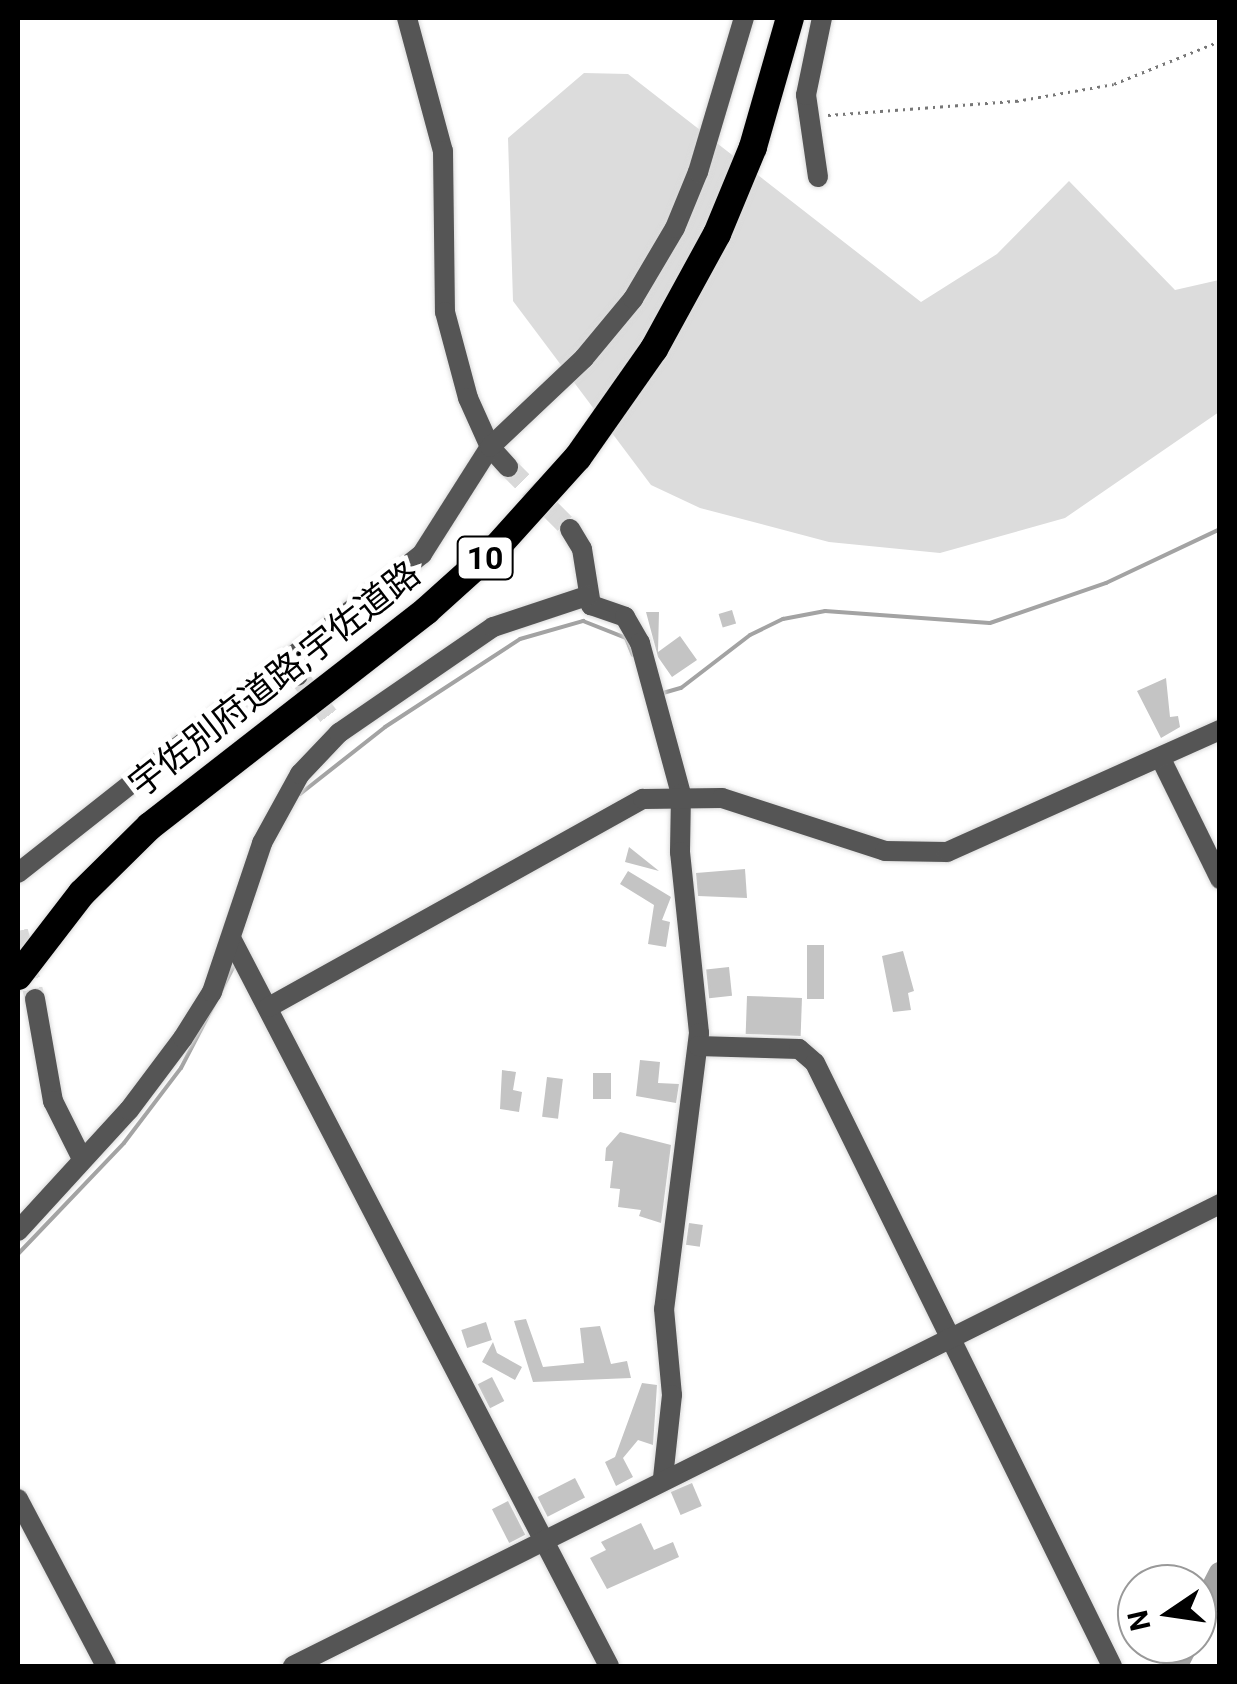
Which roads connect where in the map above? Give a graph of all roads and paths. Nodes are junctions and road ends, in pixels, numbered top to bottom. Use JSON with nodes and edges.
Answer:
{"nodes":[{"id":1,"x":407,"y":18,"type":"edge"},
{"id":2,"x":744,"y":18,"type":"edge"},
{"id":3,"x":779,"y":18,"type":"edge"},
{"id":4,"x":790,"y":18,"type":"edge"},
{"id":5,"x":822,"y":18,"type":"edge"},
{"id":6,"x":1220,"y":42,"type":"edge"},
{"id":7,"x":806,"y":117,"type":"junction"},
{"id":8,"x":753,"y":148,"type":"junction"},
{"id":9,"x":818,"y":177,"type":"dead end"},
{"id":10,"x":490,"y":447,"type":"junction"},
{"id":11,"x":508,"y":468,"type":"tunnel mouth"},
{"id":12,"x":570,"y":529,"type":"tunnel mouth"},
{"id":13,"x":587,"y":596,"type":"junction"},
{"id":14,"x":1220,"y":730,"type":"edge"},
{"id":15,"x":1160,"y":758,"type":"junction"},
{"id":16,"x":681,"y":794,"type":"junction"},
{"id":17,"x":18,"y":873,"type":"edge"},
{"id":18,"x":1220,"y":879,"type":"edge"},
{"id":19,"x":232,"y":940,"type":"junction"},
{"id":20,"x":18,"y":976,"type":"edge"},
{"id":21,"x":35,"y":999,"type":"tunnel mouth"},
{"id":22,"x":269,"y":1006,"type":"junction"},
{"id":23,"x":698,"y":1046,"type":"junction"},
{"id":24,"x":82,"y":1160,"type":"junction"},
{"id":25,"x":1220,"y":1204,"type":"edge"},
{"id":26,"x":18,"y":1231,"type":"edge"},
{"id":27,"x":948,"y":1336,"type":"junction"},
{"id":28,"x":663,"y":1478,"type":"junction"},
{"id":29,"x":18,"y":1499,"type":"edge"},
{"id":30,"x":544,"y":1538,"type":"junction"},
{"id":31,"x":106,"y":1666,"type":"edge"},
{"id":32,"x":293,"y":1666,"type":"edge"},
{"id":33,"x":609,"y":1666,"type":"edge"},
{"id":34,"x":1112,"y":1666,"type":"edge"}],
"edges":[{"from":1,"to":10,"type":"street"},
{"from":2,"to":10,"type":"street"},
{"from":3,"to":8,"type":"highway"},
{"from":4,"to":8,"type":"highway","name":"宇佐別府道路;宇佐道路","number":"10"},
{"from":5,"to":7,"type":"street"},
{"from":6,"to":7,"type":"path"},
{"from":7,"to":9,"type":"street"},
{"from":8,"to":20,"type":"highway","name":"宇佐別府道路;宇佐道路","number":"10"},
{"from":10,"to":11,"type":"street"},
{"from":10,"to":17,"type":"street"},
{"from":12,"to":13,"type":"street"},
{"from":13,"to":16,"type":"street"},
{"from":13,"to":19,"type":"street"},
{"from":14,"to":15,"type":"street"},
{"from":15,"to":16,"type":"street"},
{"from":15,"to":18,"type":"street"},
{"from":16,"to":22,"type":"street"},
{"from":16,"to":23,"type":"street"},
{"from":19,"to":22,"type":"street"},
{"from":19,"to":24,"type":"street"},
{"from":21,"to":24,"type":"street"},
{"from":22,"to":30,"type":"street"},
{"from":23,"to":27,"type":"street"},
{"from":23,"to":28,"type":"street"},
{"from":24,"to":26,"type":"street"},
{"from":25,"to":27,"type":"street"},
{"from":27,"to":28,"type":"street"},
{"from":27,"to":34,"type":"street"},
{"from":28,"to":30,"type":"street"},
{"from":29,"to":31,"type":"street"},
{"from":30,"to":32,"type":"street"},
{"from":30,"to":33,"type":"street"}]}
